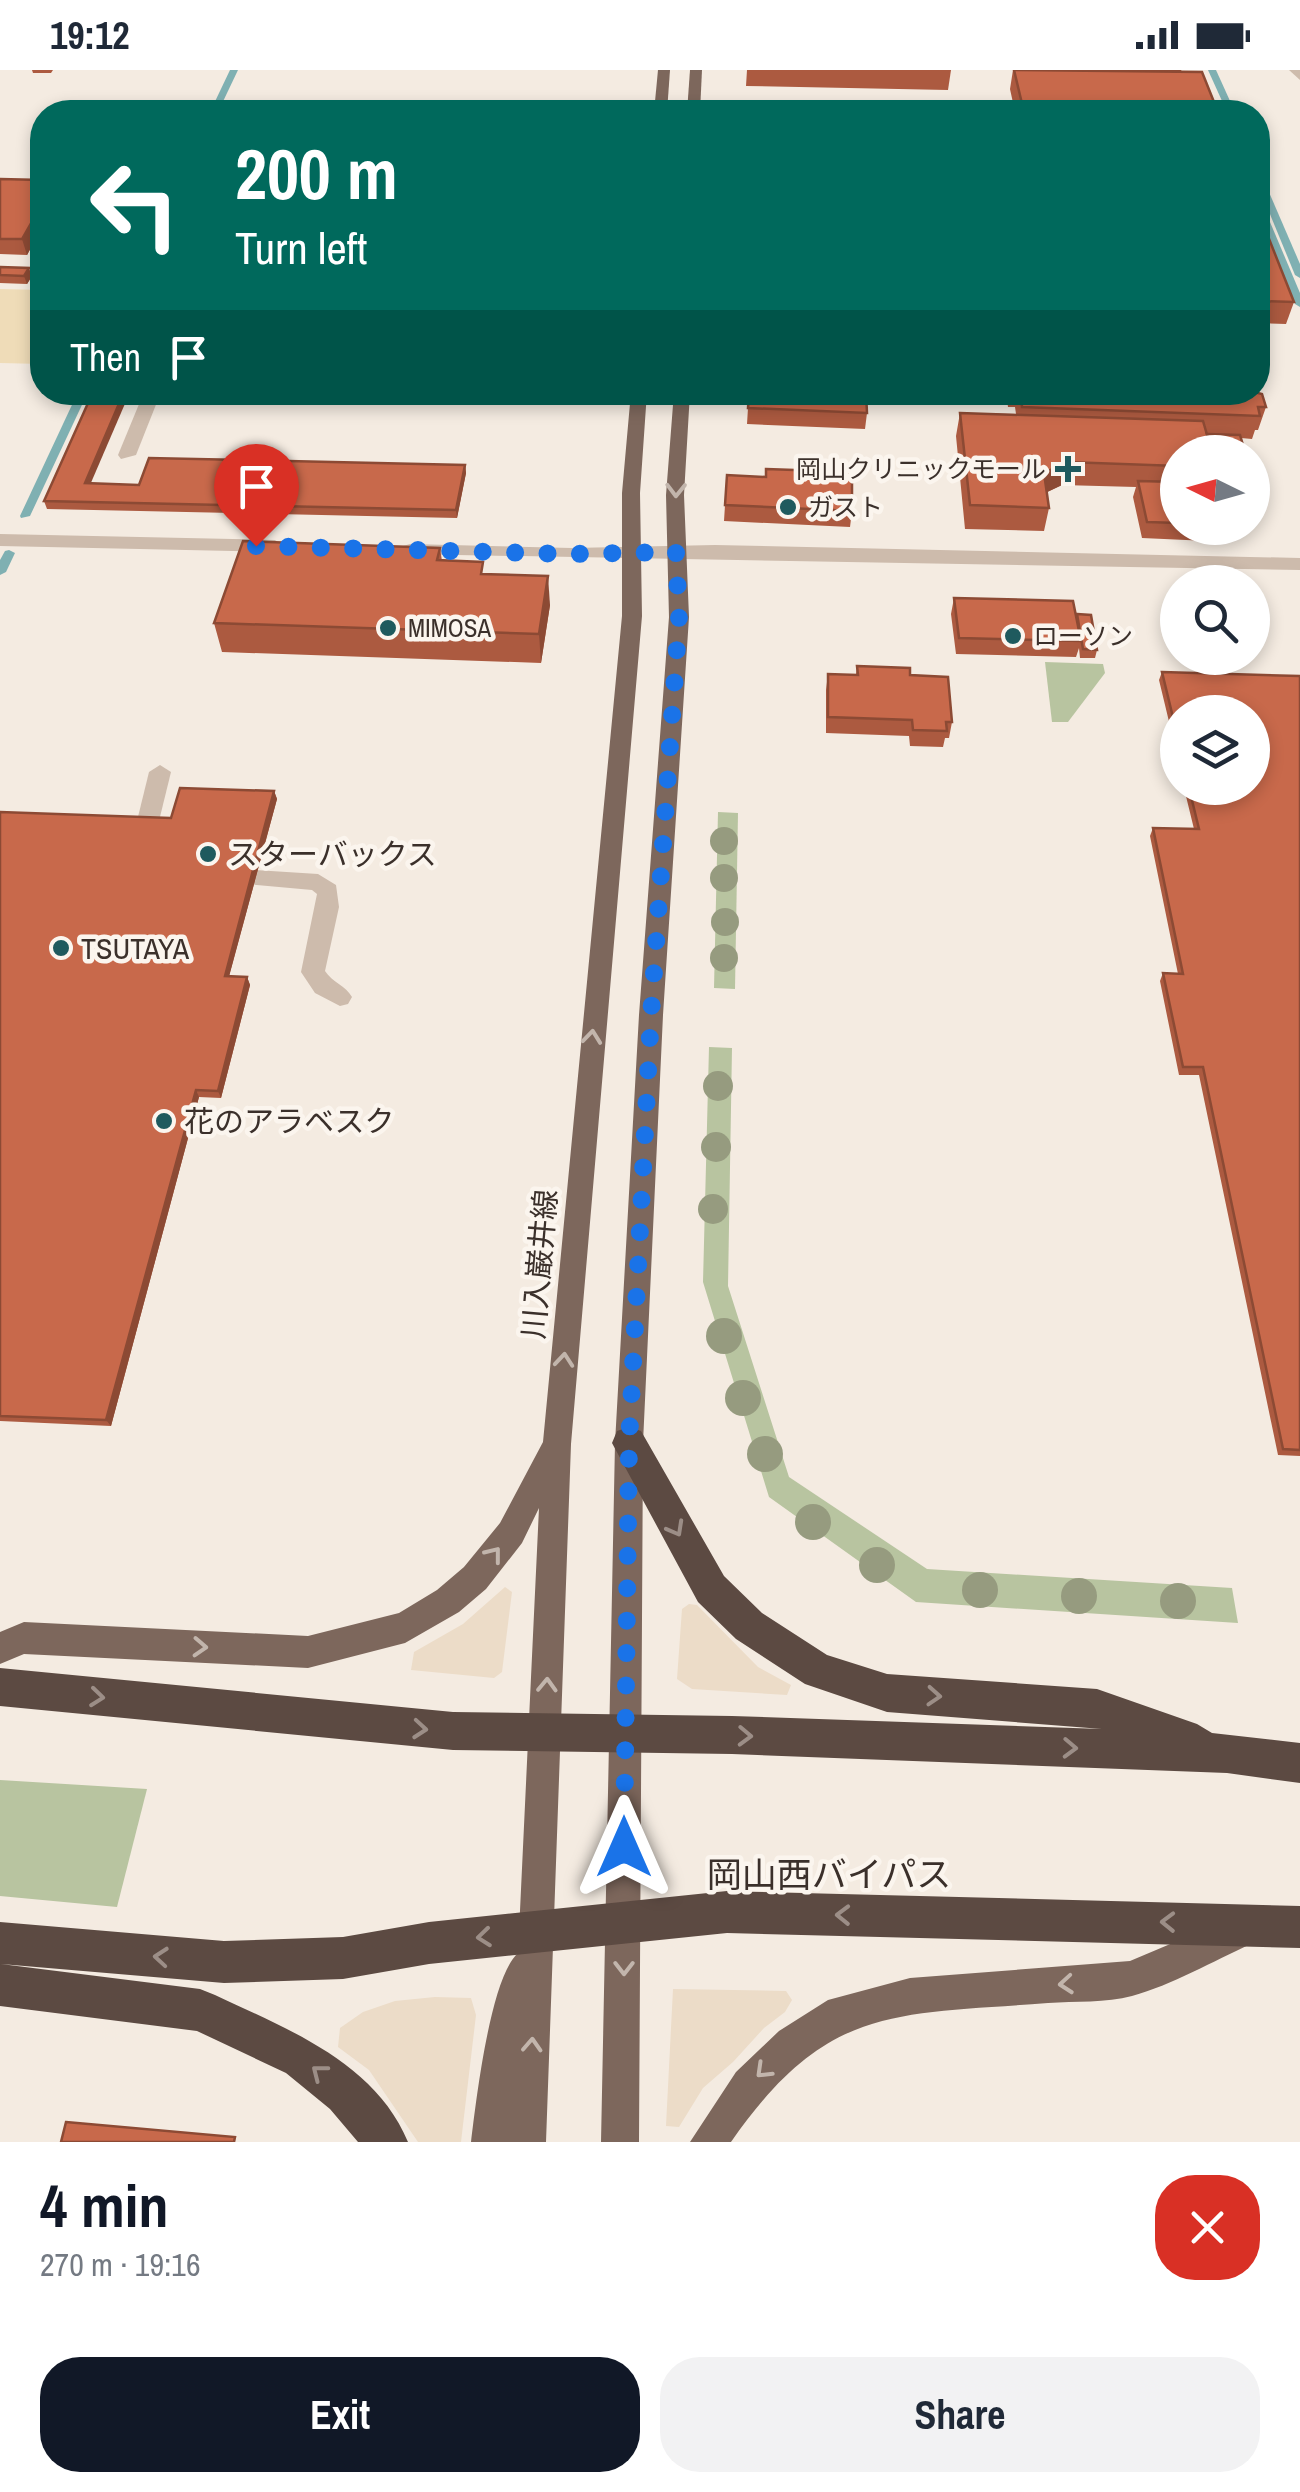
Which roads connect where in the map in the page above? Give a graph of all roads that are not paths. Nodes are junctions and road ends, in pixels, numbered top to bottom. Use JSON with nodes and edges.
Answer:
{"nodes":[{"id":1,"x":664,"y":70,"type":"edge"},
{"id":2,"x":696,"y":70,"type":"edge"},
{"id":3,"x":1295,"y":70,"type":"edge"},
{"id":4,"x":1300,"y":76,"type":"edge"},
{"id":5,"x":662,"y":100,"type":"edge"},
{"id":6,"x":695,"y":100,"type":"edge"},
{"id":7,"x":148,"y":405,"type":"edge"},
{"id":8,"x":638,"y":405,"type":"edge"},
{"id":9,"x":681,"y":405,"type":"edge"},
{"id":10,"x":128,"y":455,"type":"dead end"},
{"id":11,"x":0,"y":540,"type":"edge"},
{"id":12,"x":295,"y":547,"type":"edge"},
{"id":13,"x":394,"y":549,"type":"edge"},
{"id":14,"x":631,"y":552,"type":"junction"},
{"id":15,"x":676,"y":552,"type":"junction"},
{"id":16,"x":1300,"y":564,"type":"edge"},
{"id":17,"x":160,"y":772,"type":"dead end"},
{"id":18,"x":147,"y":825,"type":"edge"},
{"id":19,"x":255,"y":878,"type":"edge"},
{"id":20,"x":340,"y":997,"type":"dead end"},
{"id":21,"x":629,"y":1443,"type":"junction"},
{"id":22,"x":556,"y":1444,"type":"junction"},
{"id":23,"x":0,"y":1648,"type":"edge"},
{"id":24,"x":0,"y":1687,"type":"edge"},
{"id":25,"x":545,"y":1733,"type":"junction"},
{"id":26,"x":625,"y":1733,"type":"junction"},
{"id":27,"x":1227,"y":1754,"type":"junction"},
{"id":28,"x":1300,"y":1763,"type":"edge"},
{"id":29,"x":624,"y":1923,"type":"junction"},
{"id":30,"x":1257,"y":1924,"type":"junction"},
{"id":31,"x":1300,"y":1927,"type":"edge"},
{"id":32,"x":537,"y":1931,"type":"junction"},
{"id":33,"x":0,"y":1943,"type":"edge"},
{"id":34,"x":0,"y":1985,"type":"edge"},
{"id":35,"x":386,"y":2142,"type":"edge"},
{"id":36,"x":490,"y":2142,"type":"edge"},
{"id":37,"x":527,"y":2142,"type":"edge"},
{"id":38,"x":620,"y":2142,"type":"edge"},
{"id":39,"x":709,"y":2142,"type":"edge"}],
"edges":[{"from":1,"to":5,"type":"main road"},
{"from":2,"to":6,"type":"main road"},
{"from":3,"to":4,"type":"street"},
{"from":7,"to":10,"type":"street"},
{"from":8,"to":14,"type":"main road","name":"川入巌井線"},
{"from":9,"to":15,"type":"main road","one_way":true},
{"from":11,"to":12,"type":"street"},
{"from":13,"to":14,"type":"street"},
{"from":14,"to":15,"type":"street"},
{"from":22,"to":14,"type":"main road","name":"川入巌井線","one_way":true},
{"from":15,"to":16,"type":"street"},
{"from":15,"to":21,"type":"main road"},
{"from":17,"to":18,"type":"street"},
{"from":19,"to":20,"type":"street"},
{"from":21,"to":26,"type":"main road"},
{"from":21,"to":27,"type":"highway","one_way":true},
{"from":23,"to":22,"type":"main road","one_way":true},
{"from":25,"to":22,"type":"main road","name":"川入巌井線","one_way":true},
{"from":24,"to":25,"type":"highway","one_way":true},
{"from":25,"to":26,"type":"highway"},
{"from":25,"to":32,"type":"main road","name":"川入巌井線"},
{"from":26,"to":27,"type":"highway","one_way":true},
{"from":26,"to":29,"type":"main road"},
{"from":27,"to":28,"type":"highway"},
{"from":30,"to":29,"type":"highway","name":"岡山西バイパス","one_way":true},
{"from":29,"to":32,"type":"highway","name":"岡山西バイパス"},
{"from":29,"to":38,"type":"main road","one_way":true},
{"from":30,"to":31,"type":"highway","name":"岡山西バイパス"},
{"from":30,"to":39,"type":"main road","one_way":true},
{"from":32,"to":33,"type":"highway","name":"岡山西バイパス","one_way":true},
{"from":32,"to":36,"type":"main road"},
{"from":37,"to":32,"type":"main road","name":"川入巌井線","one_way":true},
{"from":35,"to":34,"type":"highway","one_way":true}]}
